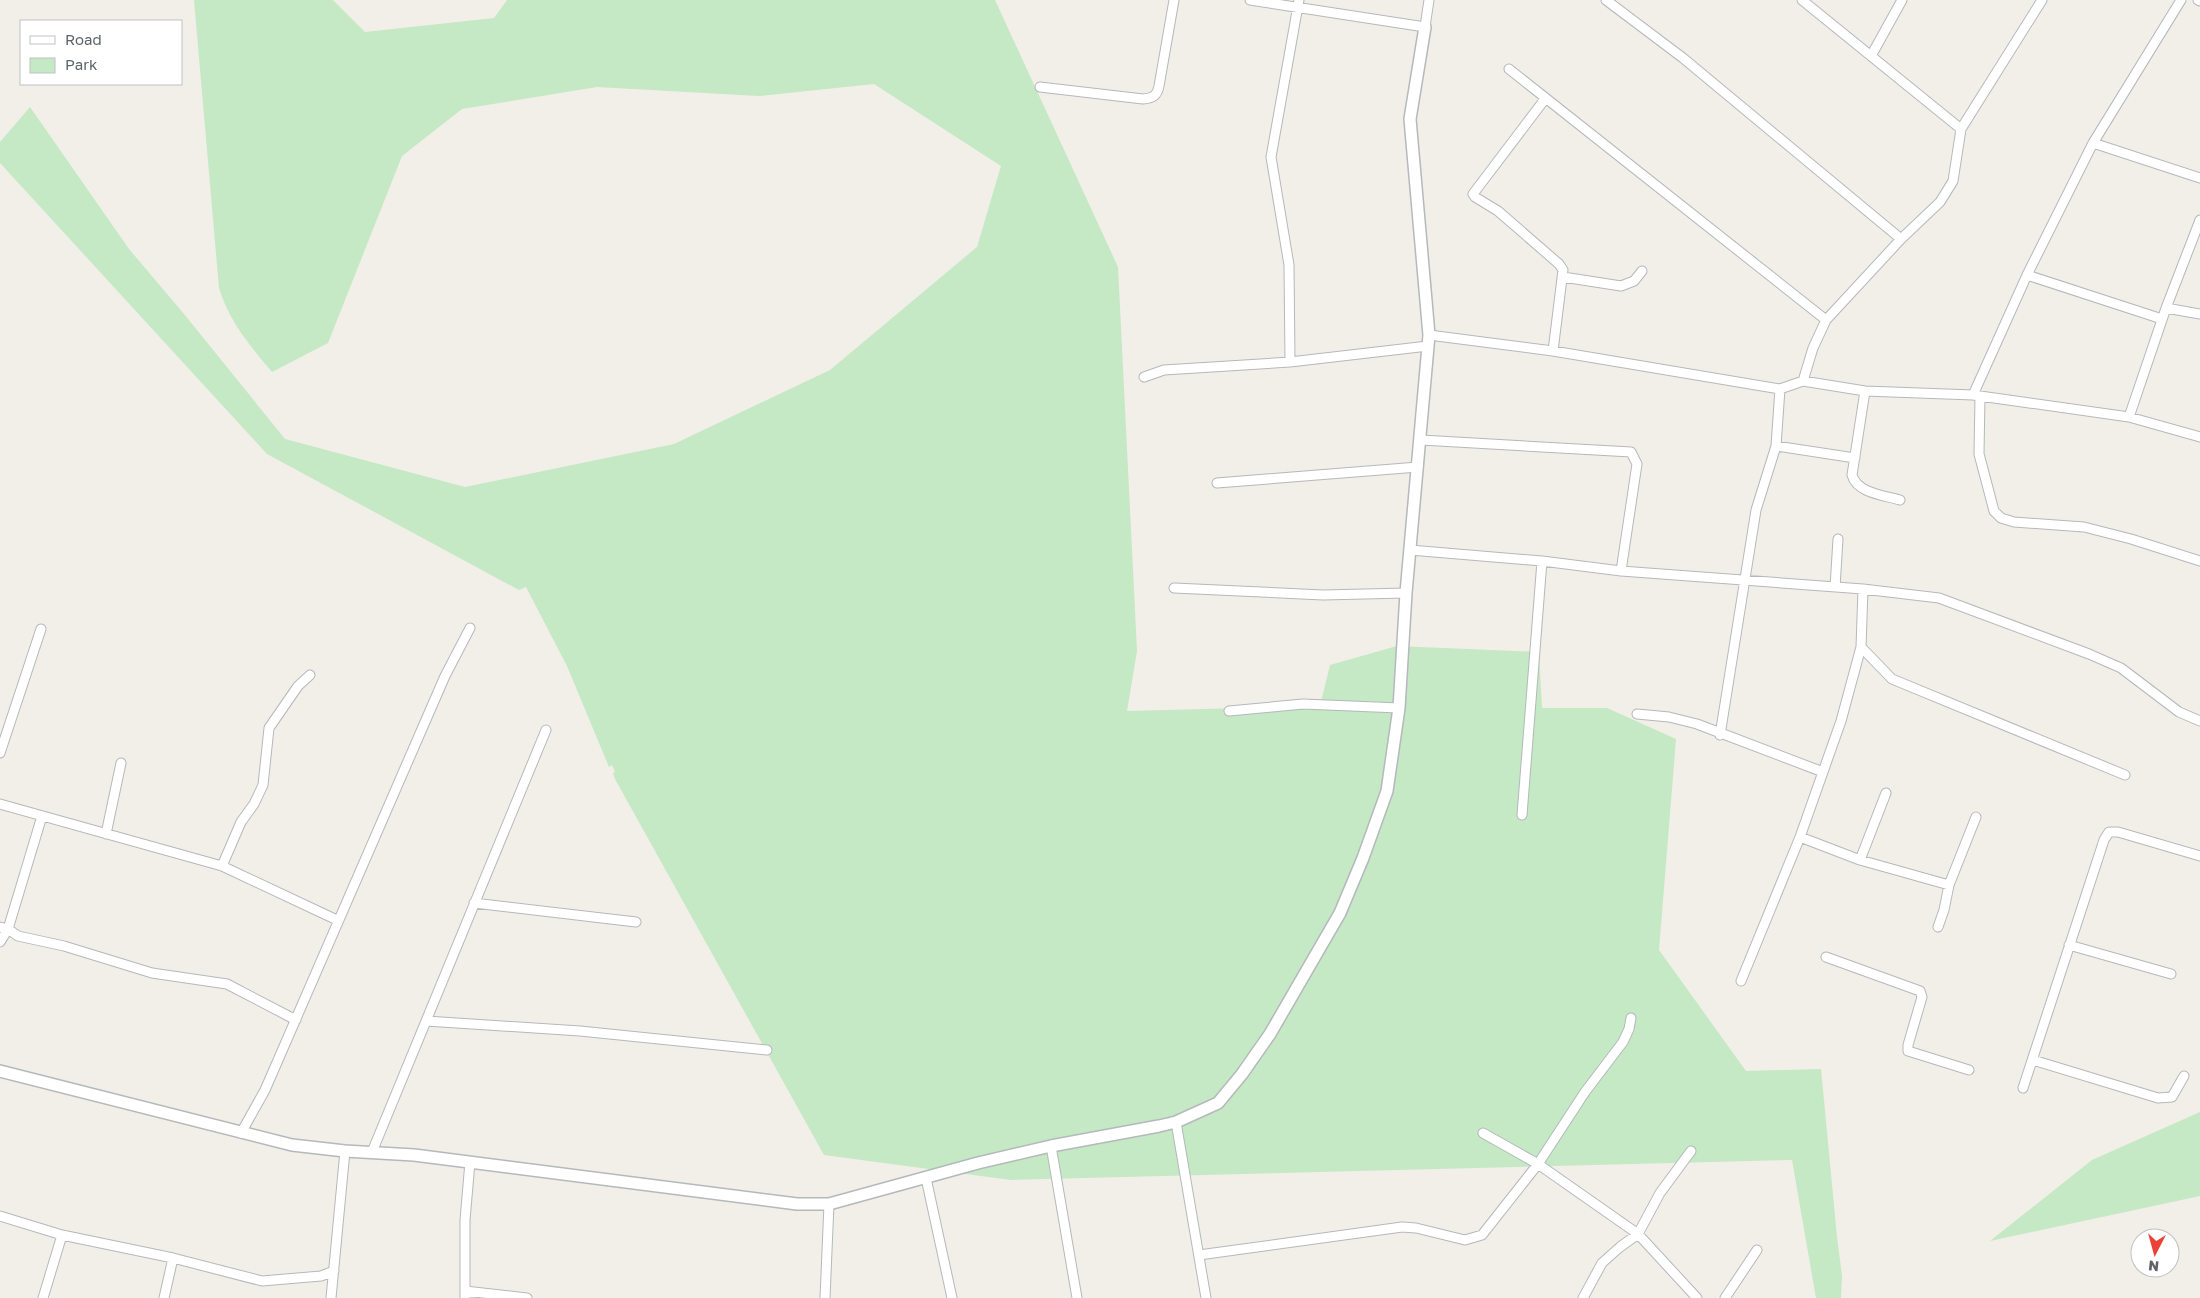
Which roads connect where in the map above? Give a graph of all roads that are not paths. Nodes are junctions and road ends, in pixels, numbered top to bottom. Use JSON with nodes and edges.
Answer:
{"nodes":[{"id":1,"x":1174,"y":0,"type":"edge"},
{"id":2,"x":1250,"y":0,"type":"edge"},
{"id":3,"x":1429,"y":0,"type":"edge"},
{"id":4,"x":1606,"y":0,"type":"edge"},
{"id":5,"x":1802,"y":0,"type":"edge"},
{"id":6,"x":1902,"y":0,"type":"edge"},
{"id":7,"x":2042,"y":0,"type":"edge"},
{"id":8,"x":2179,"y":1,"type":"edge"},
{"id":9,"x":1298,"y":4,"type":"edge"},
{"id":10,"x":1425,"y":27,"type":"junction"},
{"id":11,"x":1871,"y":56,"type":"junction"},
{"id":12,"x":1509,"y":69,"type":"dead end"},
{"id":13,"x":1040,"y":88,"type":"dead end"},
{"id":14,"x":1545,"y":98,"type":"junction"},
{"id":15,"x":1961,"y":129,"type":"junction"},
{"id":16,"x":2093,"y":143,"type":"junction"},
{"id":17,"x":2200,"y":178,"type":"edge"},
{"id":18,"x":2200,"y":220,"type":"edge"},
{"id":19,"x":1901,"y":239,"type":"junction"},
{"id":20,"x":1642,"y":271,"type":"dead end"},
{"id":21,"x":2027,"y":276,"type":"junction"},
{"id":22,"x":1563,"y":277,"type":"junction"},
{"id":23,"x":2166,"y":308,"type":"junction"},
{"id":24,"x":2200,"y":314,"type":"edge"},
{"id":25,"x":2162,"y":319,"type":"junction"},
{"id":26,"x":1826,"y":320,"type":"junction"},
{"id":27,"x":1428,"y":341,"type":"junction"},
{"id":28,"x":1553,"y":350,"type":"junction"},
{"id":29,"x":1290,"y":362,"type":"junction"},
{"id":30,"x":1144,"y":378,"type":"dead end"},
{"id":31,"x":1803,"y":381,"type":"junction"},
{"id":32,"x":1780,"y":389,"type":"junction"},
{"id":33,"x":1865,"y":391,"type":"junction"},
{"id":34,"x":1976,"y":396,"type":"junction"},
{"id":35,"x":2129,"y":417,"type":"junction"},
{"id":36,"x":2200,"y":438,"type":"edge"},
{"id":37,"x":1421,"y":440,"type":"junction"},
{"id":38,"x":1776,"y":446,"type":"junction"},
{"id":39,"x":1855,"y":458,"type":"junction"},
{"id":40,"x":1418,"y":467,"type":"junction"},
{"id":41,"x":1217,"y":483,"type":"dead end"},
{"id":42,"x":1900,"y":500,"type":"dead end"},
{"id":43,"x":1838,"y":539,"type":"dead end"},
{"id":44,"x":1410,"y":550,"type":"junction"},
{"id":45,"x":1542,"y":561,"type":"junction"},
{"id":46,"x":2200,"y":561,"type":"edge"},
{"id":47,"x":1621,"y":571,"type":"junction"},
{"id":48,"x":1744,"y":581,"type":"junction"},
{"id":49,"x":1835,"y":587,"type":"junction"},
{"id":50,"x":1174,"y":588,"type":"dead end"},
{"id":51,"x":1863,"y":589,"type":"junction"},
{"id":52,"x":1406,"y":593,"type":"junction"},
{"id":53,"x":470,"y":628,"type":"dead end"},
{"id":54,"x":41,"y":629,"type":"dead end"},
{"id":55,"x":1861,"y":647,"type":"junction"},
{"id":56,"x":310,"y":675,"type":"dead end"},
{"id":57,"x":1399,"y":708,"type":"junction"},
{"id":58,"x":1229,"y":711,"type":"dead end"},
{"id":59,"x":1637,"y":714,"type":"dead end"},
{"id":60,"x":2200,"y":721,"type":"edge"},
{"id":61,"x":546,"y":730,"type":"dead end"},
{"id":62,"x":1720,"y":734,"type":"junction"},
{"id":63,"x":0,"y":753,"type":"edge"},
{"id":64,"x":121,"y":763,"type":"dead end"},
{"id":65,"x":1823,"y":772,"type":"junction"},
{"id":66,"x":2125,"y":775,"type":"dead end"},
{"id":67,"x":1886,"y":793,"type":"dead end"},
{"id":68,"x":0,"y":804,"type":"edge"},
{"id":69,"x":1522,"y":815,"type":"dead end"},
{"id":70,"x":42,"y":816,"type":"junction"},
{"id":71,"x":1976,"y":817,"type":"dead end"},
{"id":72,"x":106,"y":834,"type":"junction"},
{"id":73,"x":1800,"y":837,"type":"junction"},
{"id":74,"x":2200,"y":856,"type":"edge"},
{"id":75,"x":1860,"y":860,"type":"junction"},
{"id":76,"x":222,"y":866,"type":"junction"},
{"id":77,"x":1949,"y":885,"type":"junction"},
{"id":78,"x":474,"y":903,"type":"junction"},
{"id":79,"x":337,"y":920,"type":"junction"},
{"id":80,"x":636,"y":922,"type":"dead end"},
{"id":81,"x":4,"y":928,"type":"edge"},
{"id":82,"x":1938,"y":928,"type":"dead end"},
{"id":83,"x":0,"y":942,"type":"edge"},
{"id":84,"x":2069,"y":945,"type":"junction"},
{"id":85,"x":1826,"y":957,"type":"dead end"},
{"id":86,"x":2171,"y":974,"type":"dead end"},
{"id":87,"x":1741,"y":980,"type":"dead end"},
{"id":88,"x":1631,"y":1018,"type":"dead end"},
{"id":89,"x":296,"y":1020,"type":"junction"},
{"id":90,"x":426,"y":1021,"type":"junction"},
{"id":91,"x":767,"y":1050,"type":"dead end"},
{"id":92,"x":2032,"y":1060,"type":"junction"},
{"id":93,"x":1969,"y":1070,"type":"dead end"},
{"id":94,"x":0,"y":1071,"type":"edge"},
{"id":95,"x":2184,"y":1076,"type":"dead end"},
{"id":96,"x":2023,"y":1088,"type":"dead end"},
{"id":97,"x":1176,"y":1122,"type":"junction"},
{"id":98,"x":241,"y":1133,"type":"junction"},
{"id":99,"x":1483,"y":1134,"type":"dead end"},
{"id":100,"x":1051,"y":1146,"type":"junction"},
{"id":101,"x":345,"y":1151,"type":"junction"},
{"id":102,"x":1691,"y":1151,"type":"dead end"},
{"id":103,"x":372,"y":1152,"type":"junction"},
{"id":104,"x":470,"y":1162,"type":"junction"},
{"id":105,"x":1538,"y":1164,"type":"junction"},
{"id":106,"x":926,"y":1178,"type":"junction"},
{"id":107,"x":829,"y":1204,"type":"junction"},
{"id":108,"x":0,"y":1216,"type":"edge"},
{"id":109,"x":1638,"y":1234,"type":"junction"},
{"id":110,"x":62,"y":1235,"type":"junction"},
{"id":111,"x":1757,"y":1250,"type":"dead end"},
{"id":112,"x":1199,"y":1255,"type":"junction"},
{"id":113,"x":173,"y":1258,"type":"junction"},
{"id":114,"x":334,"y":1271,"type":"junction"},
{"id":115,"x":465,"y":1295,"type":"edge"},
{"id":116,"x":43,"y":1298,"type":"edge"},
{"id":117,"x":164,"y":1298,"type":"edge"},
{"id":118,"x":331,"y":1298,"type":"edge"},
{"id":119,"x":526,"y":1298,"type":"edge"},
{"id":120,"x":825,"y":1298,"type":"edge"},
{"id":121,"x":952,"y":1298,"type":"edge"},
{"id":122,"x":1077,"y":1298,"type":"edge"},
{"id":123,"x":1206,"y":1298,"type":"edge"},
{"id":124,"x":1583,"y":1298,"type":"edge"},
{"id":125,"x":1697,"y":1298,"type":"edge"},
{"id":126,"x":1726,"y":1298,"type":"edge"}],
"edges":[{"from":1,"to":13,"type":"street"},
{"from":2,"to":9,"type":"street"},
{"from":3,"to":10,"type":"street"},
{"from":4,"to":19,"type":"street"},
{"from":5,"to":11,"type":"street"},
{"from":6,"to":11,"type":"street"},
{"from":7,"to":15,"type":"street"},
{"from":8,"to":16,"type":"street"},
{"from":9,"to":10,"type":"street"},
{"from":9,"to":29,"type":"street"},
{"from":10,"to":27,"type":"street"},
{"from":11,"to":15,"type":"street"},
{"from":12,"to":14,"type":"street"},
{"from":14,"to":22,"type":"street"},
{"from":14,"to":26,"type":"street"},
{"from":15,"to":19,"type":"street"},
{"from":16,"to":17,"type":"street"},
{"from":16,"to":21,"type":"street"},
{"from":18,"to":23,"type":"street"},
{"from":19,"to":26,"type":"street"},
{"from":20,"to":22,"type":"street"},
{"from":21,"to":25,"type":"street"},
{"from":21,"to":34,"type":"street"},
{"from":22,"to":28,"type":"street"},
{"from":23,"to":24,"type":"street"},
{"from":23,"to":25,"type":"street"},
{"from":25,"to":35,"type":"street"},
{"from":26,"to":31,"type":"street"},
{"from":27,"to":28,"type":"street"},
{"from":27,"to":29,"type":"street"},
{"from":27,"to":37,"type":"street"},
{"from":28,"to":32,"type":"street"},
{"from":29,"to":30,"type":"street"},
{"from":31,"to":32,"type":"street"},
{"from":31,"to":33,"type":"street"},
{"from":32,"to":38,"type":"street"},
{"from":33,"to":34,"type":"street"},
{"from":33,"to":39,"type":"street"},
{"from":34,"to":35,"type":"street"},
{"from":34,"to":46,"type":"street"},
{"from":35,"to":36,"type":"street"},
{"from":37,"to":40,"type":"street"},
{"from":37,"to":47,"type":"street"},
{"from":38,"to":39,"type":"street"},
{"from":38,"to":48,"type":"street"},
{"from":39,"to":42,"type":"street"},
{"from":40,"to":41,"type":"street"},
{"from":40,"to":44,"type":"street"},
{"from":43,"to":49,"type":"street"},
{"from":44,"to":45,"type":"street"},
{"from":44,"to":52,"type":"street"},
{"from":45,"to":47,"type":"street"},
{"from":45,"to":69,"type":"street"},
{"from":47,"to":48,"type":"street"},
{"from":48,"to":49,"type":"street"},
{"from":48,"to":62,"type":"street"},
{"from":49,"to":51,"type":"street"},
{"from":50,"to":52,"type":"street"},
{"from":51,"to":55,"type":"street"},
{"from":51,"to":60,"type":"street"},
{"from":52,"to":57,"type":"street"},
{"from":53,"to":79,"type":"street"},
{"from":54,"to":63,"type":"street"},
{"from":55,"to":65,"type":"street"},
{"from":55,"to":66,"type":"street"},
{"from":56,"to":76,"type":"street"},
{"from":57,"to":58,"type":"street"},
{"from":57,"to":97,"type":"street"},
{"from":59,"to":62,"type":"street"},
{"from":61,"to":78,"type":"street"},
{"from":62,"to":65,"type":"street"},
{"from":64,"to":72,"type":"street"},
{"from":65,"to":73,"type":"street"},
{"from":67,"to":75,"type":"street"},
{"from":68,"to":70,"type":"street"},
{"from":70,"to":72,"type":"street"},
{"from":70,"to":81,"type":"street"},
{"from":71,"to":77,"type":"street"},
{"from":72,"to":76,"type":"street"},
{"from":73,"to":75,"type":"street"},
{"from":73,"to":87,"type":"street"},
{"from":74,"to":84,"type":"street"},
{"from":75,"to":77,"type":"street"},
{"from":76,"to":79,"type":"street"},
{"from":77,"to":82,"type":"street"},
{"from":78,"to":80,"type":"street"},
{"from":78,"to":90,"type":"street"},
{"from":79,"to":89,"type":"street"},
{"from":81,"to":83,"type":"street"},
{"from":81,"to":89,"type":"street"},
{"from":84,"to":86,"type":"street"},
{"from":84,"to":92,"type":"street"},
{"from":85,"to":93,"type":"street"},
{"from":88,"to":105,"type":"street"},
{"from":89,"to":98,"type":"street"},
{"from":90,"to":91,"type":"street"},
{"from":90,"to":103,"type":"street"},
{"from":92,"to":95,"type":"street"},
{"from":92,"to":96,"type":"street"},
{"from":94,"to":98,"type":"street"},
{"from":97,"to":100,"type":"street"},
{"from":97,"to":112,"type":"street"},
{"from":98,"to":101,"type":"street"},
{"from":99,"to":105,"type":"street"},
{"from":100,"to":106,"type":"street"},
{"from":100,"to":122,"type":"street"},
{"from":101,"to":103,"type":"street"},
{"from":101,"to":114,"type":"street"},
{"from":102,"to":109,"type":"street"},
{"from":103,"to":104,"type":"street"},
{"from":104,"to":107,"type":"street"},
{"from":104,"to":115,"type":"street"},
{"from":105,"to":109,"type":"street"},
{"from":105,"to":112,"type":"street"},
{"from":106,"to":107,"type":"street"},
{"from":106,"to":121,"type":"street"},
{"from":107,"to":120,"type":"street"},
{"from":108,"to":110,"type":"street"},
{"from":109,"to":124,"type":"street"},
{"from":109,"to":125,"type":"street"},
{"from":110,"to":113,"type":"street"},
{"from":110,"to":116,"type":"street"},
{"from":111,"to":126,"type":"street"},
{"from":112,"to":123,"type":"street"},
{"from":113,"to":114,"type":"street"},
{"from":113,"to":117,"type":"street"},
{"from":114,"to":118,"type":"street"},
{"from":115,"to":119,"type":"street"}]}
